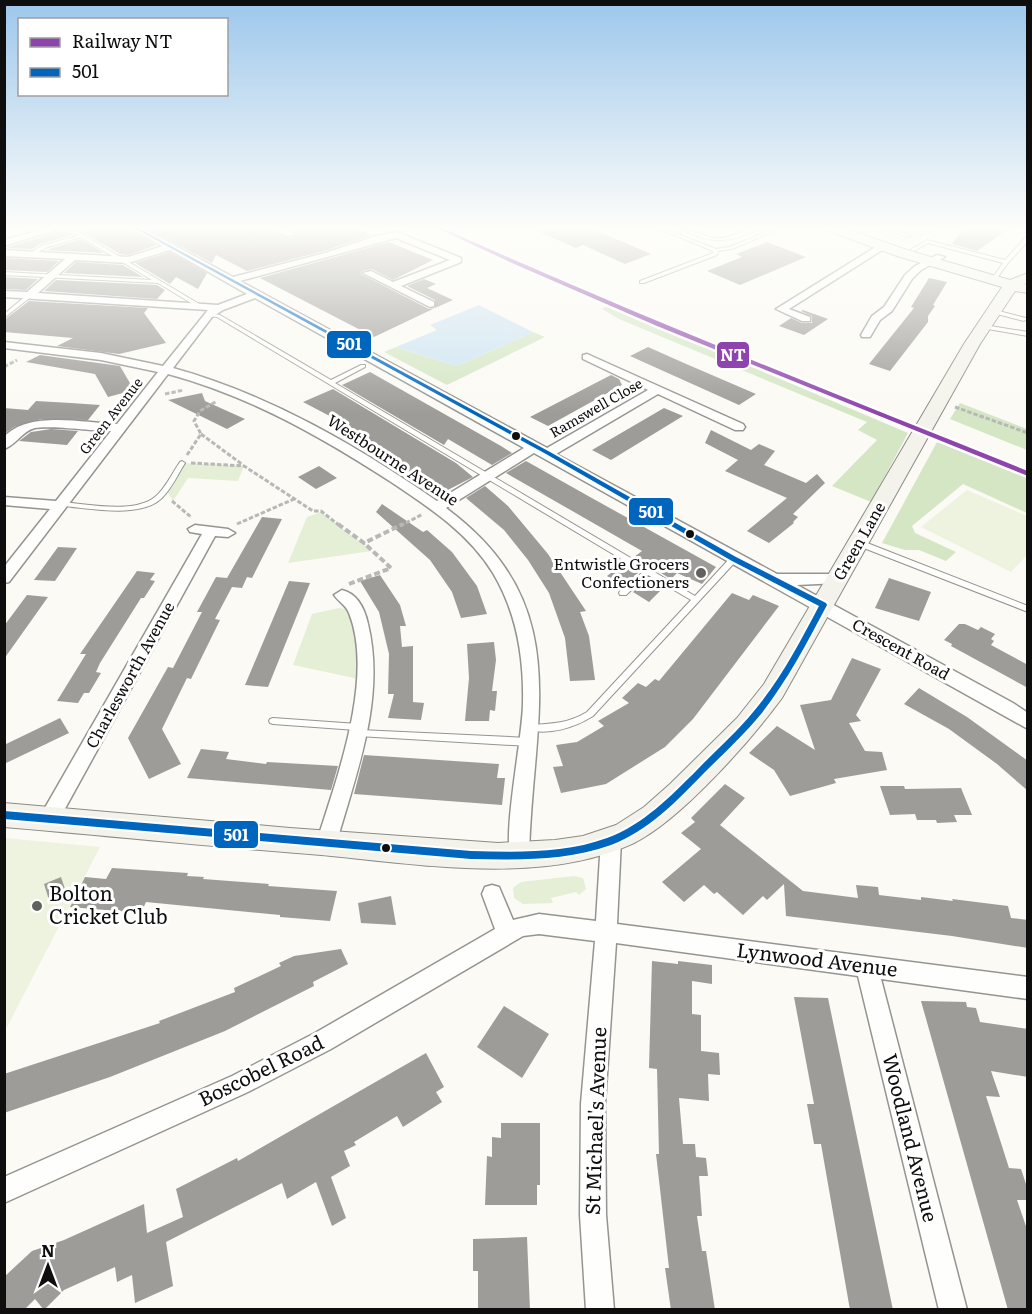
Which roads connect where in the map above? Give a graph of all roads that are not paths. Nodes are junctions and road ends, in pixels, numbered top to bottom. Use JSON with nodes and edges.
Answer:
{"nodes":[{"id":1,"x":35,"y":290,"type":"edge"},
{"id":2,"x":174,"y":290,"type":"edge"},
{"id":3,"x":255,"y":290,"type":"edge"},
{"id":4,"x":402,"y":290,"type":"edge"},
{"id":5,"x":811,"y":290,"type":"edge"},
{"id":6,"x":900,"y":290,"type":"edge"},
{"id":7,"x":1015,"y":290,"type":"edge"},
{"id":8,"x":1008,"y":291,"type":"junction"},
{"id":9,"x":258,"y":292,"type":"junction"},
{"id":10,"x":4,"y":294,"type":"edge"},
{"id":11,"x":1028,"y":294,"type":"edge"},
{"id":12,"x":29,"y":296,"type":"junction"},
{"id":13,"x":430,"y":304,"type":"dead end"},
{"id":14,"x":198,"y":305,"type":"junction"},
{"id":15,"x":213,"y":311,"type":"junction"},
{"id":16,"x":994,"y":312,"type":"junction"},
{"id":17,"x":4,"y":316,"type":"edge"},
{"id":18,"x":806,"y":319,"type":"dead end"},
{"id":19,"x":1024,"y":319,"type":"dead end"},
{"id":20,"x":984,"y":327,"type":"junction"},
{"id":21,"x":885,"y":329,"type":"dead end"},
{"id":22,"x":1028,"y":334,"type":"edge"},
{"id":23,"x":4,"y":345,"type":"edge"},
{"id":24,"x":597,"y":358,"type":"dead end"},
{"id":25,"x":363,"y":366,"type":"dead end"},
{"id":26,"x":166,"y":370,"type":"junction"},
{"id":27,"x":332,"y":382,"type":"junction"},
{"id":28,"x":658,"y":389,"type":"junction"},
{"id":29,"x":739,"y":427,"type":"dead end"},
{"id":30,"x":120,"y":428,"type":"junction"},
{"id":31,"x":4,"y":445,"type":"edge"},
{"id":32,"x":542,"y":450,"type":"junction"},
{"id":33,"x":182,"y":463,"type":"road end"},
{"id":34,"x":487,"y":476,"type":"junction"},
{"id":35,"x":4,"y":501,"type":"edge"},
{"id":36,"x":61,"y":505,"type":"junction"},
{"id":37,"x":437,"y":507,"type":"junction"},
{"id":38,"x":228,"y":533,"type":"road end"},
{"id":39,"x":859,"y":543,"type":"junction"},
{"id":40,"x":734,"y":559,"type":"junction"},
{"id":41,"x":648,"y":571,"type":"junction"},
{"id":42,"x":4,"y":578,"type":"edge"},
{"id":43,"x":839,"y":578,"type":"junction"},
{"id":44,"x":772,"y":579,"type":"junction"},
{"id":45,"x":623,"y":593,"type":"dead end"},
{"id":46,"x":342,"y":594,"type":"road end"},
{"id":47,"x":696,"y":600,"type":"junction"},
{"id":48,"x":823,"y":605,"type":"junction"},
{"id":49,"x":1028,"y":609,"type":"edge"},
{"id":50,"x":273,"y":721,"type":"dead end"},
{"id":51,"x":1028,"y":722,"type":"edge"},
{"id":52,"x":357,"y":730,"type":"junction"},
{"id":53,"x":530,"y":735,"type":"junction"},
{"id":54,"x":4,"y":815,"type":"edge"},
{"id":55,"x":49,"y":819,"type":"junction"},
{"id":56,"x":611,"y":840,"type":"junction"},
{"id":57,"x":326,"y":844,"type":"junction"},
{"id":58,"x":519,"y":855,"type":"junction"},
{"id":59,"x":492,"y":894,"type":"dead end"},
{"id":60,"x":507,"y":932,"type":"junction"},
{"id":61,"x":606,"y":932,"type":"junction"},
{"id":62,"x":867,"y":966,"type":"junction"},
{"id":63,"x":1028,"y":988,"type":"edge"},
{"id":64,"x":4,"y":1190,"type":"edge"},
{"id":65,"x":600,"y":1310,"type":"edge"},
{"id":66,"x":953,"y":1310,"type":"edge"}],
"edges":[{"from":1,"to":12,"type":"street"},
{"from":2,"to":14,"type":"lane"},
{"from":3,"to":9,"type":"street","name":"Crescent Road"},
{"from":4,"to":13,"type":"street"},
{"from":5,"to":18,"type":"street"},
{"from":6,"to":21,"type":"street"},
{"from":7,"to":8,"type":"street"},
{"from":8,"to":11,"type":"street"},
{"from":8,"to":16,"type":"street","name":"Green Lane"},
{"from":9,"to":15,"type":"street"},
{"from":9,"to":32,"type":"street","name":"Crescent Road"},
{"from":10,"to":12,"type":"street"},
{"from":12,"to":14,"type":"street"},
{"from":12,"to":17,"type":"lane"},
{"from":14,"to":15,"type":"street"},
{"from":15,"to":26,"type":"street","name":"Green Avenue"},
{"from":15,"to":27,"type":"lane"},
{"from":16,"to":19,"type":"lane"},
{"from":16,"to":20,"type":"street","name":"Green Lane"},
{"from":20,"to":22,"type":"lane"},
{"from":20,"to":39,"type":"street","name":"Green Lane"},
{"from":23,"to":26,"type":"street","name":"Westbourne Avenue"},
{"from":24,"to":28,"type":"street","name":"Ramswell Close"},
{"from":25,"to":27,"type":"lane"},
{"from":26,"to":30,"type":"street","name":"Green Avenue"},
{"from":26,"to":37,"type":"street","name":"Westbourne Avenue"},
{"from":27,"to":34,"type":"lane"},
{"from":28,"to":29,"type":"street","name":"Ramswell Close"},
{"from":28,"to":32,"type":"street","name":"Ramswell Close"},
{"from":30,"to":31,"type":"street"},
{"from":30,"to":36,"type":"street","name":"Green Avenue"},
{"from":32,"to":34,"type":"street","name":"Ramswell Close"},
{"from":32,"to":40,"type":"street","name":"Crescent Road"},
{"from":33,"to":36,"type":"lane"},
{"from":34,"to":37,"type":"street","name":"Ramswell Close"},
{"from":34,"to":41,"type":"lane"},
{"from":35,"to":36,"type":"street"},
{"from":36,"to":42,"type":"street","name":"Green Avenue"},
{"from":37,"to":53,"type":"street","name":"Westbourne Avenue"},
{"from":38,"to":55,"type":"street","name":"Charlesworth Avenue"},
{"from":39,"to":43,"type":"street","name":"Green Lane"},
{"from":39,"to":49,"type":"lane"},
{"from":40,"to":44,"type":"street","name":"Crescent Road"},
{"from":40,"to":47,"type":"lane"},
{"from":41,"to":45,"type":"lane"},
{"from":41,"to":47,"type":"lane"},
{"from":43,"to":44,"type":"street","name":"Crescent Road"},
{"from":43,"to":48,"type":"street","name":"Green Lane"},
{"from":44,"to":48,"type":"street","name":"Crescent Road"},
{"from":46,"to":52,"type":"street"},
{"from":47,"to":53,"type":"lane"},
{"from":48,"to":51,"type":"street","name":"Crescent Road"},
{"from":48,"to":56,"type":"street","name":"Green Lane"},
{"from":50,"to":52,"type":"lane"},
{"from":52,"to":53,"type":"lane"},
{"from":52,"to":57,"type":"street"},
{"from":53,"to":58,"type":"street","name":"Westbourne Avenue"},
{"from":54,"to":55,"type":"street","name":"Green Lane"},
{"from":55,"to":57,"type":"street","name":"Green Lane"},
{"from":56,"to":58,"type":"street","name":"Green Lane"},
{"from":56,"to":61,"type":"street"},
{"from":57,"to":58,"type":"street","name":"Green Lane"},
{"from":59,"to":60,"type":"street"},
{"from":60,"to":61,"type":"street","name":"Boscobel Road"},
{"from":60,"to":64,"type":"street","name":"Boscobel Road"},
{"from":61,"to":62,"type":"street","name":"Lynwood Avenue"},
{"from":61,"to":65,"type":"street","name":"St Michael's Avenue"},
{"from":62,"to":63,"type":"street","name":"Lynwood Avenue"},
{"from":62,"to":66,"type":"street","name":"Woodland Avenue"}]}
